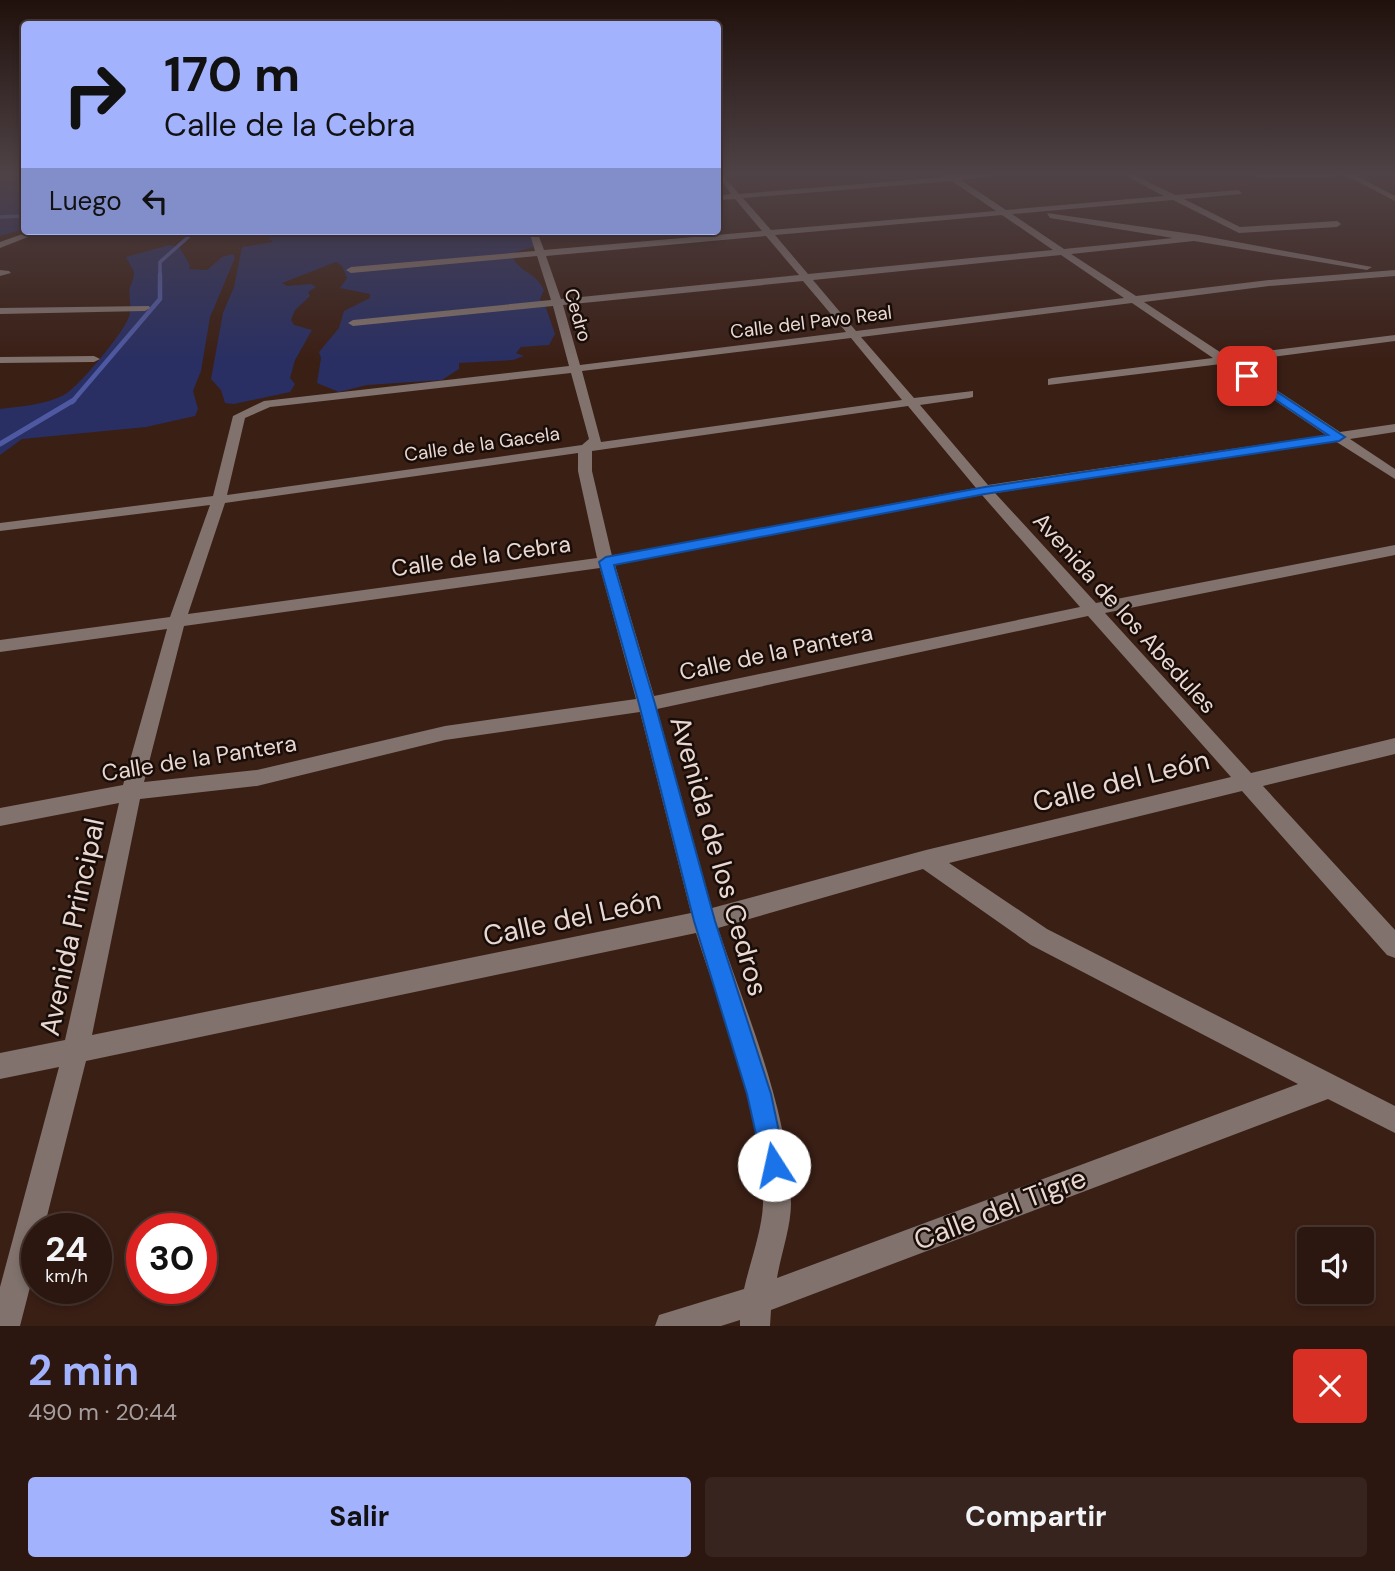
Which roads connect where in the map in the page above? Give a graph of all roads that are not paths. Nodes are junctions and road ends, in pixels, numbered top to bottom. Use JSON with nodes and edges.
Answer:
{"nodes":[{"id":1,"x":23,"y":237,"type":"edge"},
{"id":2,"x":535,"y":237,"type":"edge"},
{"id":3,"x":737,"y":237,"type":"edge"},
{"id":4,"x":772,"y":237,"type":"edge"},
{"id":5,"x":1040,"y":237,"type":"edge"},
{"id":6,"x":1186,"y":237,"type":"edge"},
{"id":7,"x":1199,"y":239,"type":"junction"},
{"id":8,"x":0,"y":245,"type":"edge"},
{"id":9,"x":1063,"y":252,"type":"junction"},
{"id":10,"x":541,"y":254,"type":"junction"},
{"id":11,"x":351,"y":270,"type":"dead end"},
{"id":12,"x":1395,"y":272,"type":"edge"},
{"id":13,"x":808,"y":278,"type":"junction"},
{"id":14,"x":1133,"y":299,"type":"junction"},
{"id":15,"x":557,"y":303,"type":"junction"},
{"id":16,"x":145,"y":308,"type":"dead end"},
{"id":17,"x":0,"y":311,"type":"edge"},
{"id":18,"x":353,"y":323,"type":"dead end"},
{"id":19,"x":854,"y":334,"type":"junction"},
{"id":20,"x":1395,"y":338,"type":"edge"},
{"id":21,"x":94,"y":359,"type":"dead end"},
{"id":22,"x":0,"y":360,"type":"edge"},
{"id":23,"x":1224,"y":360,"type":"junction"},
{"id":24,"x":574,"y":369,"type":"junction"},
{"id":25,"x":1052,"y":382,"type":"dead end"},
{"id":26,"x":969,"y":394,"type":"dead end"},
{"id":27,"x":910,"y":402,"type":"junction"},
{"id":28,"x":236,"y":421,"type":"joint"},
{"id":29,"x":1395,"y":428,"type":"edge"},
{"id":30,"x":1339,"y":437,"type":"junction"},
{"id":31,"x":584,"y":449,"type":"junction"},
{"id":32,"x":1395,"y":475,"type":"edge"},
{"id":33,"x":985,"y":490,"type":"junction"},
{"id":34,"x":219,"y":500,"type":"junction"},
{"id":35,"x":0,"y":527,"type":"edge"},
{"id":36,"x":1395,"y":550,"type":"edge"},
{"id":37,"x":606,"y":562,"type":"junction"},
{"id":38,"x":1090,"y":610,"type":"junction"},
{"id":39,"x":177,"y":621,"type":"junction"},
{"id":40,"x":0,"y":646,"type":"edge"},
{"id":41,"x":647,"y":704,"type":"junction"},
{"id":42,"x":1395,"y":746,"type":"edge"},
{"id":43,"x":1246,"y":782,"type":"junction"},
{"id":44,"x":131,"y":792,"type":"junction"},
{"id":45,"x":0,"y":817,"type":"edge"},
{"id":46,"x":926,"y":859,"type":"junction"},
{"id":47,"x":705,"y":921,"type":"junction"},
{"id":48,"x":1395,"y":947,"type":"edge"},
{"id":49,"x":76,"y":1049,"type":"junction"},
{"id":50,"x":0,"y":1066,"type":"edge"},
{"id":51,"x":1328,"y":1086,"type":"junction"},
{"id":52,"x":1395,"y":1120,"type":"edge"},
{"id":53,"x":756,"y":1313,"type":"edge"},
{"id":54,"x":5,"y":1326,"type":"edge"},
{"id":55,"x":670,"y":1326,"type":"edge"}],
"edges":[{"from":1,"to":8,"type":"street"},
{"from":2,"to":10,"type":"street","name":"Cedro"},
{"from":3,"to":10,"type":"street"},
{"from":4,"to":13,"type":"street","name":"Avenida de los Abedules"},
{"from":5,"to":9,"type":"street"},
{"from":6,"to":7,"type":"street"},
{"from":7,"to":9,"type":"street"},
{"from":7,"to":12,"type":"street"},
{"from":9,"to":13,"type":"street"},
{"from":9,"to":14,"type":"street"},
{"from":10,"to":11,"type":"street"},
{"from":10,"to":15,"type":"street","name":"Cedro"},
{"from":12,"to":14,"type":"street","name":"Calle del Pavo Real"},
{"from":13,"to":15,"type":"street"},
{"from":13,"to":19,"type":"street","name":"Avenida de los Abedules"},
{"from":14,"to":19,"type":"street","name":"Calle del Pavo Real"},
{"from":14,"to":23,"type":"street"},
{"from":15,"to":18,"type":"street"},
{"from":15,"to":24,"type":"street","name":"Cedro"},
{"from":16,"to":17,"type":"street"},
{"from":19,"to":24,"type":"street","name":"Calle del Pavo Real"},
{"from":19,"to":27,"type":"street","name":"Avenida de los Abedules"},
{"from":20,"to":23,"type":"street"},
{"from":21,"to":22,"type":"street"},
{"from":23,"to":25,"type":"street"},
{"from":23,"to":30,"type":"street"},
{"from":24,"to":28,"type":"street","name":"Calle del Pavo Real"},
{"from":24,"to":31,"type":"street","name":"Avenida de los Cedros"},
{"from":26,"to":27,"type":"street","name":"Calle de la Gacela"},
{"from":27,"to":31,"type":"street","name":"Calle de la Gacela"},
{"from":27,"to":33,"type":"street","name":"Avenida de los Abedules"},
{"from":28,"to":34,"type":"street","name":"Avenida Principal"},
{"from":29,"to":30,"type":"street","name":"Calle de la Cebra"},
{"from":30,"to":32,"type":"street"},
{"from":30,"to":33,"type":"street","name":"Calle de la Cebra"},
{"from":31,"to":34,"type":"street","name":"Calle de la Gacela"},
{"from":31,"to":37,"type":"street","name":"Avenida de los Cedros"},
{"from":33,"to":37,"type":"street","name":"Calle de la Cebra"},
{"from":33,"to":38,"type":"street","name":"Avenida de los Abedules"},
{"from":34,"to":35,"type":"street","name":"Calle de la Gacela"},
{"from":34,"to":39,"type":"street","name":"Avenida Principal"},
{"from":36,"to":38,"type":"street","name":"Calle de la Pantera"},
{"from":37,"to":39,"type":"street","name":"Calle de la Cebra"},
{"from":37,"to":41,"type":"street","name":"Avenida de los Cedros"},
{"from":38,"to":41,"type":"street","name":"Calle de la Pantera"},
{"from":38,"to":43,"type":"street","name":"Avenida de los Abedules"},
{"from":39,"to":40,"type":"street","name":"Calle de la Cebra"},
{"from":39,"to":44,"type":"street","name":"Avenida Principal"},
{"from":41,"to":44,"type":"street","name":"Calle de la Pantera"},
{"from":41,"to":47,"type":"street","name":"Avenida de los Cedros"},
{"from":42,"to":43,"type":"street","name":"Calle del León"},
{"from":43,"to":46,"type":"street","name":"Calle del León"},
{"from":43,"to":48,"type":"street","name":"Avenida de los Abedules"},
{"from":44,"to":45,"type":"street","name":"Calle de la Pantera"},
{"from":44,"to":49,"type":"street","name":"Avenida Principal"},
{"from":46,"to":47,"type":"street","name":"Calle del León"},
{"from":46,"to":51,"type":"street"},
{"from":47,"to":49,"type":"street","name":"Calle del León"},
{"from":47,"to":53,"type":"street","name":"Avenida de los Cedros"},
{"from":49,"to":50,"type":"street","name":"Calle del León"},
{"from":49,"to":54,"type":"street","name":"Avenida Principal"},
{"from":51,"to":52,"type":"street"},
{"from":51,"to":53,"type":"street","name":"Calle del Tigre"},
{"from":53,"to":55,"type":"street","name":"Calle del Tigre"}]}
